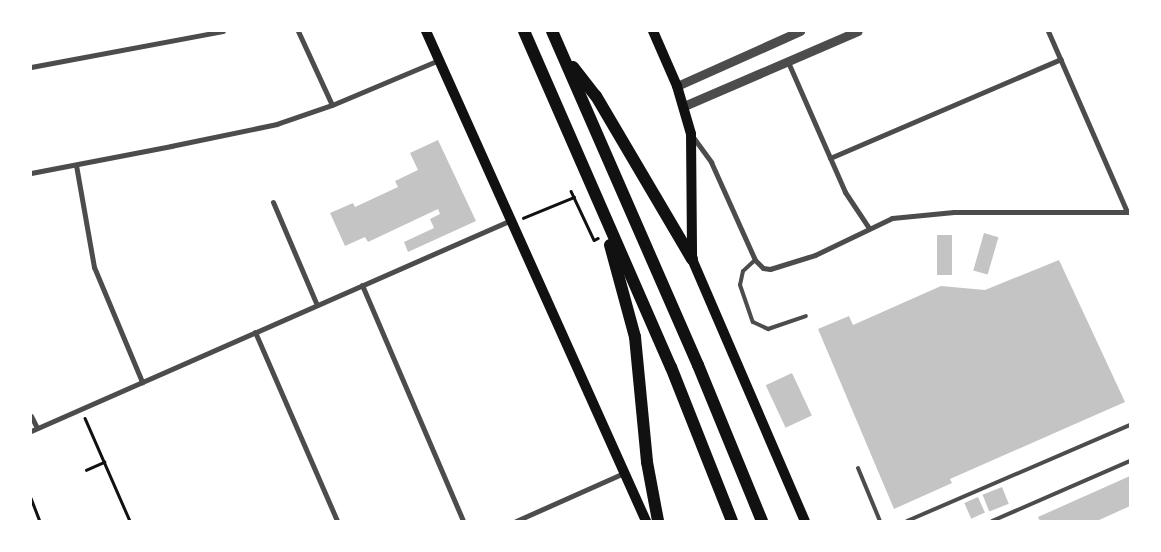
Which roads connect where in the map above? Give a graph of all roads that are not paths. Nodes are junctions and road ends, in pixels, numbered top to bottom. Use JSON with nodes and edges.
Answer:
{"nodes":[{"id":1,"x":223,"y":31,"type":"edge"},
{"id":2,"x":298,"y":31,"type":"edge"},
{"id":3,"x":426,"y":31,"type":"edge"},
{"id":4,"x":524,"y":31,"type":"edge"},
{"id":5,"x":552,"y":31,"type":"edge"},
{"id":6,"x":653,"y":31,"type":"edge"},
{"id":7,"x":800,"y":31,"type":"edge"},
{"id":8,"x":858,"y":31,"type":"edge"},
{"id":9,"x":1048,"y":31,"type":"edge"},
{"id":10,"x":562,"y":54,"type":"junction"},
{"id":11,"x":1061,"y":59,"type":"junction"},
{"id":12,"x":439,"y":60,"type":"junction"},
{"id":13,"x":788,"y":62,"type":"junction"},
{"id":14,"x":31,"y":67,"type":"edge"},
{"id":15,"x":677,"y":86,"type":"junction"},
{"id":16,"x":332,"y":105,"type":"junction"},
{"id":17,"x":684,"y":106,"type":"junction"},
{"id":18,"x":691,"y":134,"type":"junction"},
{"id":19,"x":171,"y":146,"type":"joint"},
{"id":20,"x":830,"y":158,"type":"junction"},
{"id":21,"x":76,"y":165,"type":"junction"},
{"id":22,"x":31,"y":173,"type":"edge"},
{"id":23,"x":595,"y":192,"type":"junction"},
{"id":24,"x":272,"y":202,"type":"dead end"},
{"id":25,"x":1128,"y":212,"type":"edge"},
{"id":26,"x":516,"y":217,"type":"junction"},
{"id":27,"x":869,"y":228,"type":"junction"},
{"id":28,"x":692,"y":259,"type":"junction"},
{"id":29,"x":756,"y":260,"type":"junction"},
{"id":30,"x":362,"y":285,"type":"junction"},
{"id":31,"x":317,"y":305,"type":"junction"},
{"id":32,"x":806,"y":316,"type":"dead end"},
{"id":33,"x":255,"y":332,"type":"junction"},
{"id":34,"x":142,"y":382,"type":"junction"},
{"id":35,"x":31,"y":416,"type":"edge"},
{"id":36,"x":1130,"y":425,"type":"edge"},
{"id":37,"x":34,"y":429,"type":"edge"},
{"id":38,"x":1130,"y":461,"type":"edge"},
{"id":39,"x":858,"y":468,"type":"dead end"},
{"id":40,"x":625,"y":473,"type":"junction"},
{"id":41,"x":337,"y":521,"type":"edge"},
{"id":42,"x":463,"y":521,"type":"edge"},
{"id":43,"x":516,"y":521,"type":"edge"},
{"id":44,"x":646,"y":521,"type":"edge"},
{"id":45,"x":658,"y":521,"type":"edge"},
{"id":46,"x":732,"y":521,"type":"edge"},
{"id":47,"x":762,"y":521,"type":"edge"},
{"id":48,"x":805,"y":521,"type":"edge"},
{"id":49,"x":880,"y":521,"type":"edge"},
{"id":50,"x":907,"y":521,"type":"edge"},
{"id":51,"x":992,"y":521,"type":"edge"}],
"edges":[{"from":1,"to":14,"type":"street"},
{"from":2,"to":16,"type":"street"},
{"from":3,"to":12,"type":"main road"},
{"from":4,"to":23,"type":"highway"},
{"from":5,"to":10,"type":"highway"},
{"from":6,"to":15,"type":"main road"},
{"from":7,"to":15,"type":"street"},
{"from":8,"to":13,"type":"street"},
{"from":9,"to":11,"type":"street"},
{"from":10,"to":28,"type":"highway"},
{"from":10,"to":47,"type":"highway"},
{"from":11,"to":20,"type":"street"},
{"from":11,"to":25,"type":"street"},
{"from":12,"to":16,"type":"street"},
{"from":12,"to":26,"type":"main road"},
{"from":13,"to":17,"type":"street"},
{"from":13,"to":20,"type":"street"},
{"from":15,"to":17,"type":"main road"},
{"from":16,"to":19,"type":"street"},
{"from":17,"to":18,"type":"main road"},
{"from":18,"to":28,"type":"main road"},
{"from":18,"to":29,"type":"street"},
{"from":19,"to":21,"type":"street"},
{"from":20,"to":27,"type":"street"},
{"from":21,"to":22,"type":"street"},
{"from":21,"to":34,"type":"street"},
{"from":23,"to":45,"type":"highway"},
{"from":23,"to":46,"type":"highway"},
{"from":24,"to":31,"type":"street"},
{"from":25,"to":27,"type":"street"},
{"from":26,"to":30,"type":"street"},
{"from":26,"to":40,"type":"main road"},
{"from":27,"to":29,"type":"street"},
{"from":28,"to":48,"type":"main road"},
{"from":29,"to":32,"type":"lane"},
{"from":30,"to":31,"type":"street"},
{"from":30,"to":42,"type":"street"},
{"from":31,"to":33,"type":"street"},
{"from":33,"to":34,"type":"street"},
{"from":33,"to":41,"type":"street"},
{"from":34,"to":37,"type":"street"},
{"from":35,"to":37,"type":"street"},
{"from":36,"to":50,"type":"lane"},
{"from":38,"to":51,"type":"lane"},
{"from":39,"to":49,"type":"lane"},
{"from":40,"to":43,"type":"street"},
{"from":40,"to":44,"type":"main road"}]}
